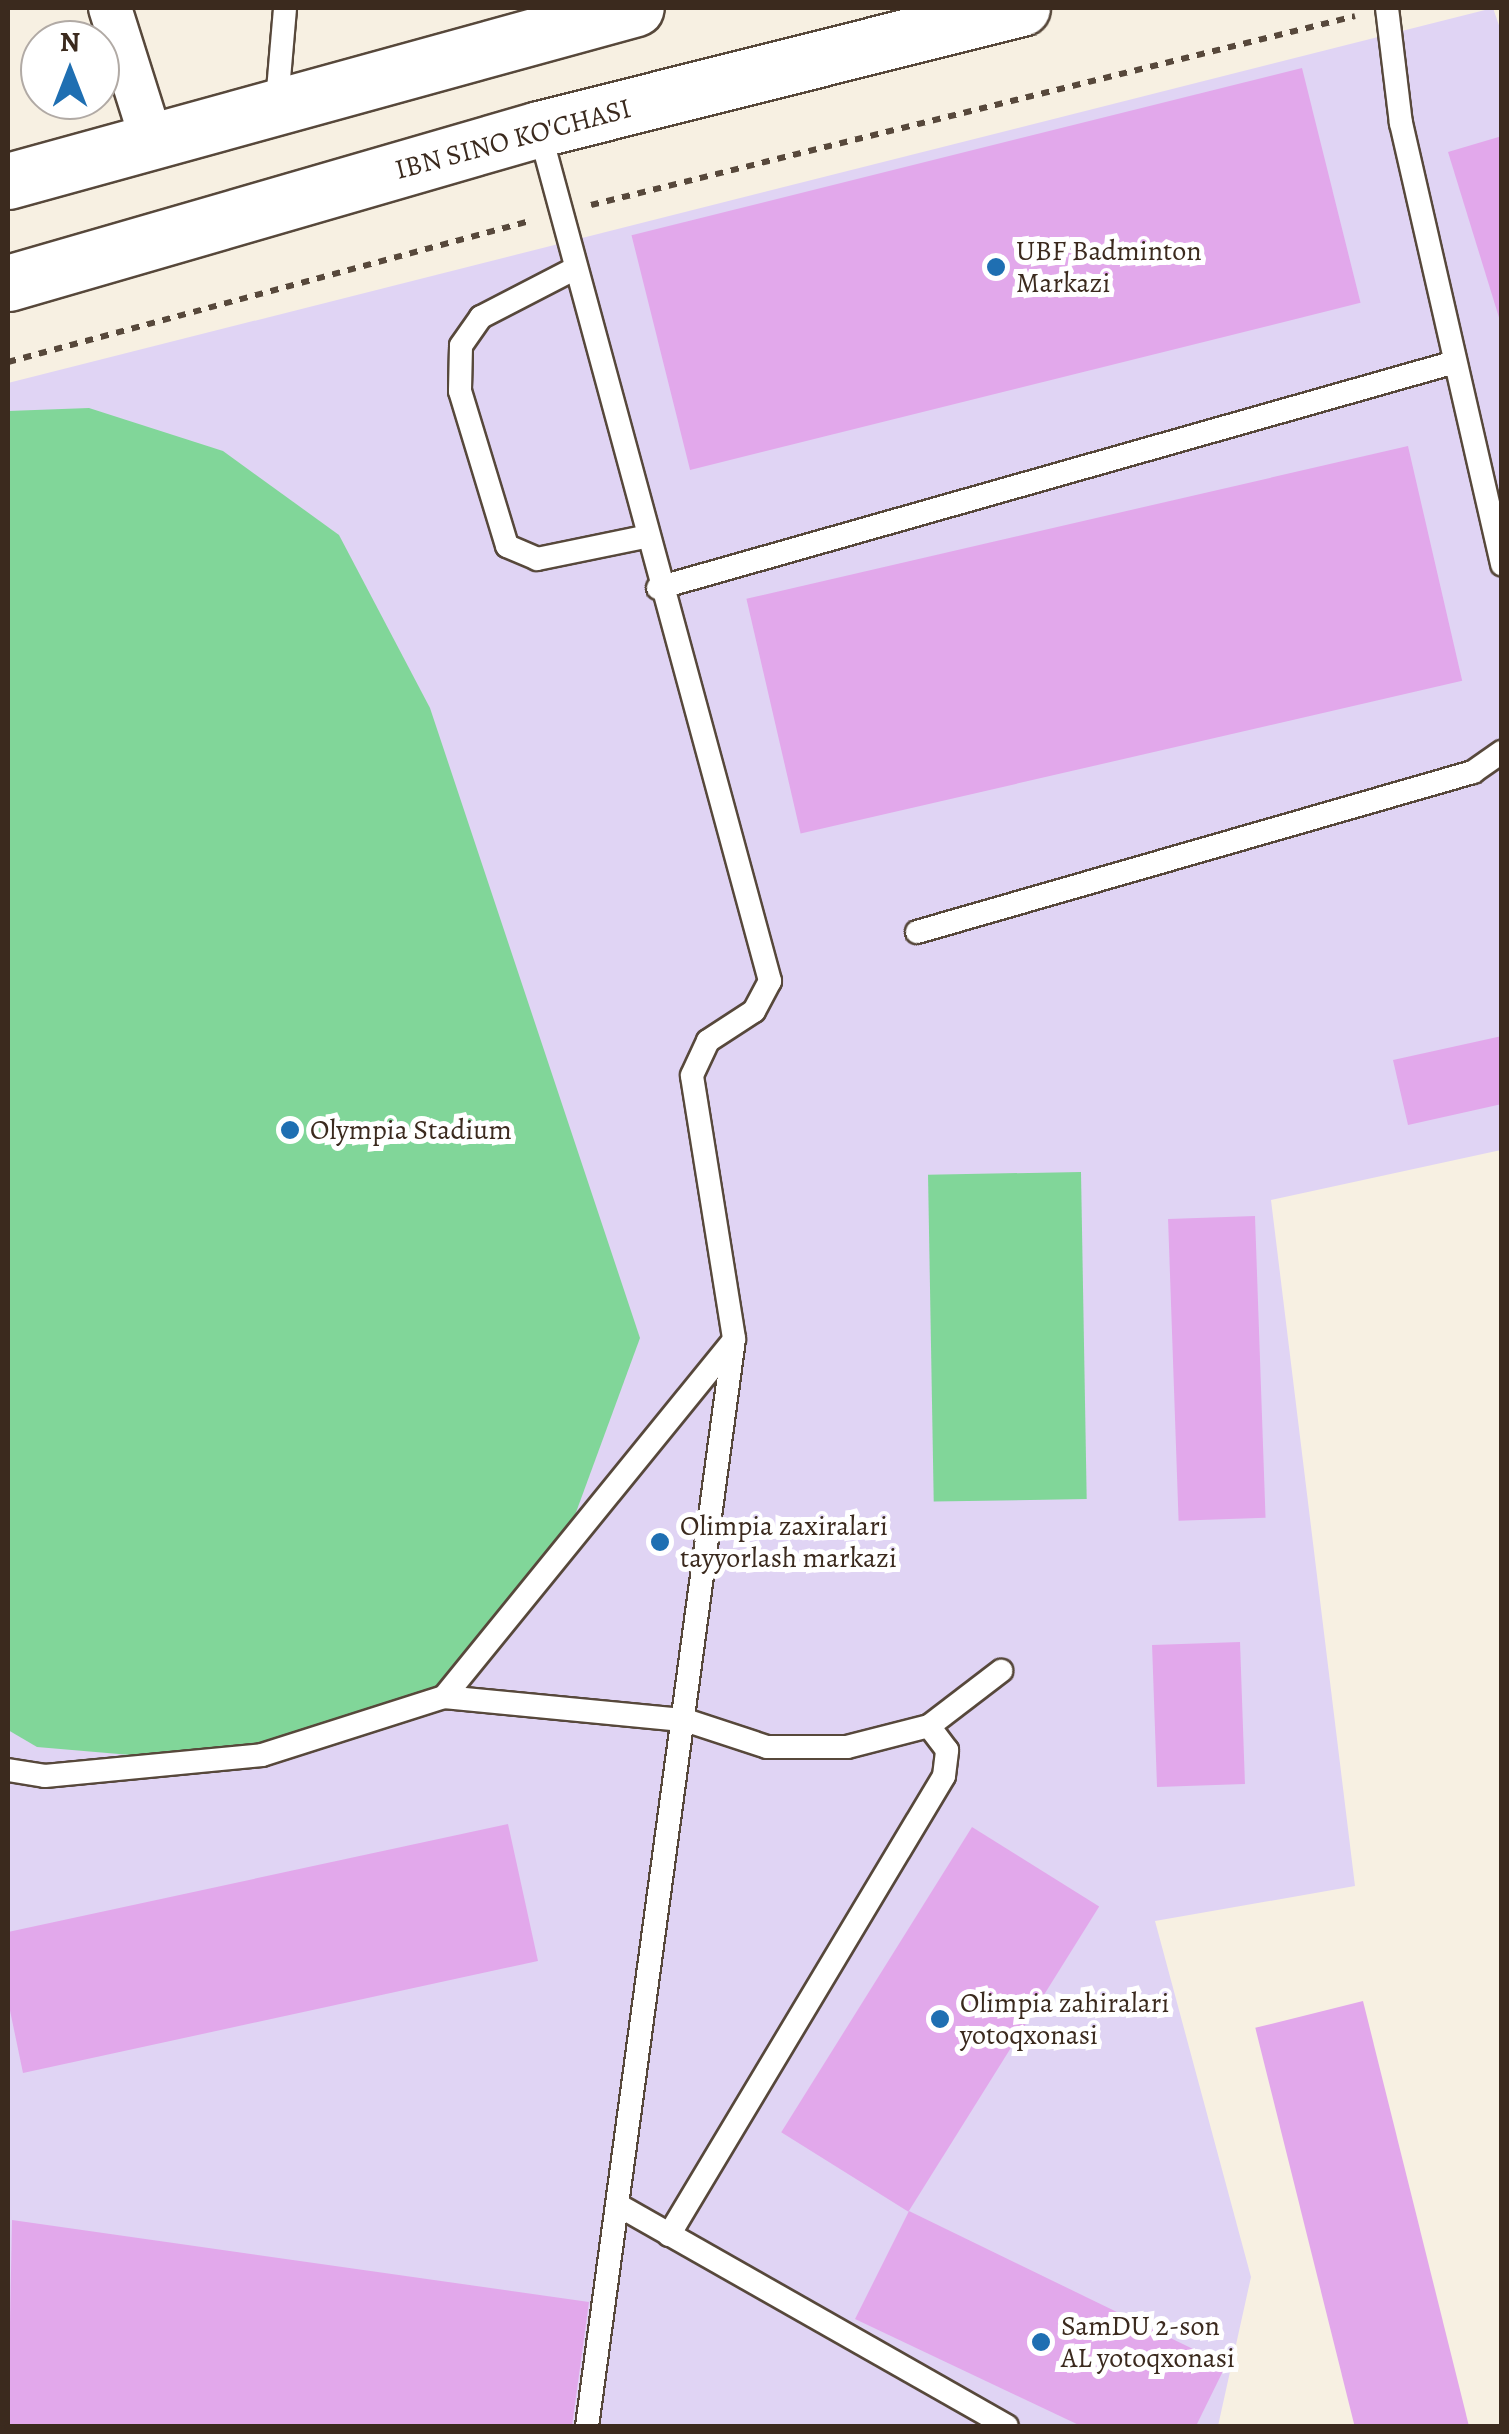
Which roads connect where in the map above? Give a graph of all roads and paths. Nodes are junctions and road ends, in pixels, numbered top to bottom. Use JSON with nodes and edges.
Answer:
{"nodes":[{"id":1,"x":110,"y":8,"type":"edge"},
{"id":2,"x":285,"y":8,"type":"edge"},
{"id":3,"x":636,"y":8,"type":"edge"},
{"id":4,"x":1022,"y":8,"type":"edge"},
{"id":5,"x":1387,"y":8,"type":"edge"},
{"id":6,"x":277,"y":102,"type":"junction"},
{"id":7,"x":538,"y":129,"type":"junction"},
{"id":8,"x":150,"y":135,"type":"junction"},
{"id":9,"x":8,"y":181,"type":"edge"},
{"id":10,"x":560,"y":212,"type":"junction"},
{"id":11,"x":574,"y":269,"type":"junction"},
{"id":12,"x":8,"y":283,"type":"edge"},
{"id":13,"x":8,"y":362,"type":"edge"},
{"id":14,"x":1455,"y":362,"type":"junction"},
{"id":15,"x":644,"y":537,"type":"junction"},
{"id":16,"x":1502,"y":565,"type":"edge"},
{"id":17,"x":658,"y":588,"type":"junction"},
{"id":18,"x":1502,"y":752,"type":"edge"},
{"id":19,"x":917,"y":932,"type":"dead end"},
{"id":20,"x":734,"y":1339,"type":"junction"},
{"id":21,"x":1001,"y":1671,"type":"dead end"},
{"id":22,"x":444,"y":1698,"type":"junction"},
{"id":23,"x":685,"y":1720,"type":"junction"},
{"id":24,"x":929,"y":1726,"type":"junction"},
{"id":25,"x":8,"y":1770,"type":"edge"},
{"id":26,"x":618,"y":2205,"type":"junction"},
{"id":27,"x":670,"y":2234,"type":"junction"},
{"id":28,"x":587,"y":2426,"type":"edge"},
{"id":29,"x":1007,"y":2426,"type":"edge"}],
"edges":[{"from":1,"to":8,"type":"street"},
{"from":2,"to":6,"type":"lane"},
{"from":3,"to":6,"type":"main road"},
{"from":4,"to":7,"type":"main road","name":"IBN SINO KO'CHASI"},
{"from":5,"to":10,"type":"path"},
{"from":5,"to":14,"type":"lane"},
{"from":6,"to":8,"type":"main road"},
{"from":7,"to":10,"type":"lane"},
{"from":7,"to":12,"type":"main road","name":"IBN SINO KO'CHASI"},
{"from":8,"to":9,"type":"main road"},
{"from":10,"to":11,"type":"lane"},
{"from":10,"to":13,"type":"path"},
{"from":11,"to":15,"type":"lane"},
{"from":11,"to":15,"type":"lane"},
{"from":14,"to":16,"type":"lane"},
{"from":14,"to":17,"type":"lane"},
{"from":15,"to":17,"type":"lane"},
{"from":17,"to":20,"type":"lane"},
{"from":18,"to":19,"type":"lane"},
{"from":20,"to":22,"type":"lane"},
{"from":20,"to":23,"type":"lane"},
{"from":21,"to":24,"type":"lane"},
{"from":22,"to":23,"type":"lane"},
{"from":22,"to":25,"type":"lane"},
{"from":23,"to":24,"type":"lane"},
{"from":23,"to":26,"type":"lane"},
{"from":24,"to":27,"type":"lane"},
{"from":26,"to":27,"type":"lane"},
{"from":26,"to":28,"type":"lane"},
{"from":27,"to":29,"type":"lane"}]}
